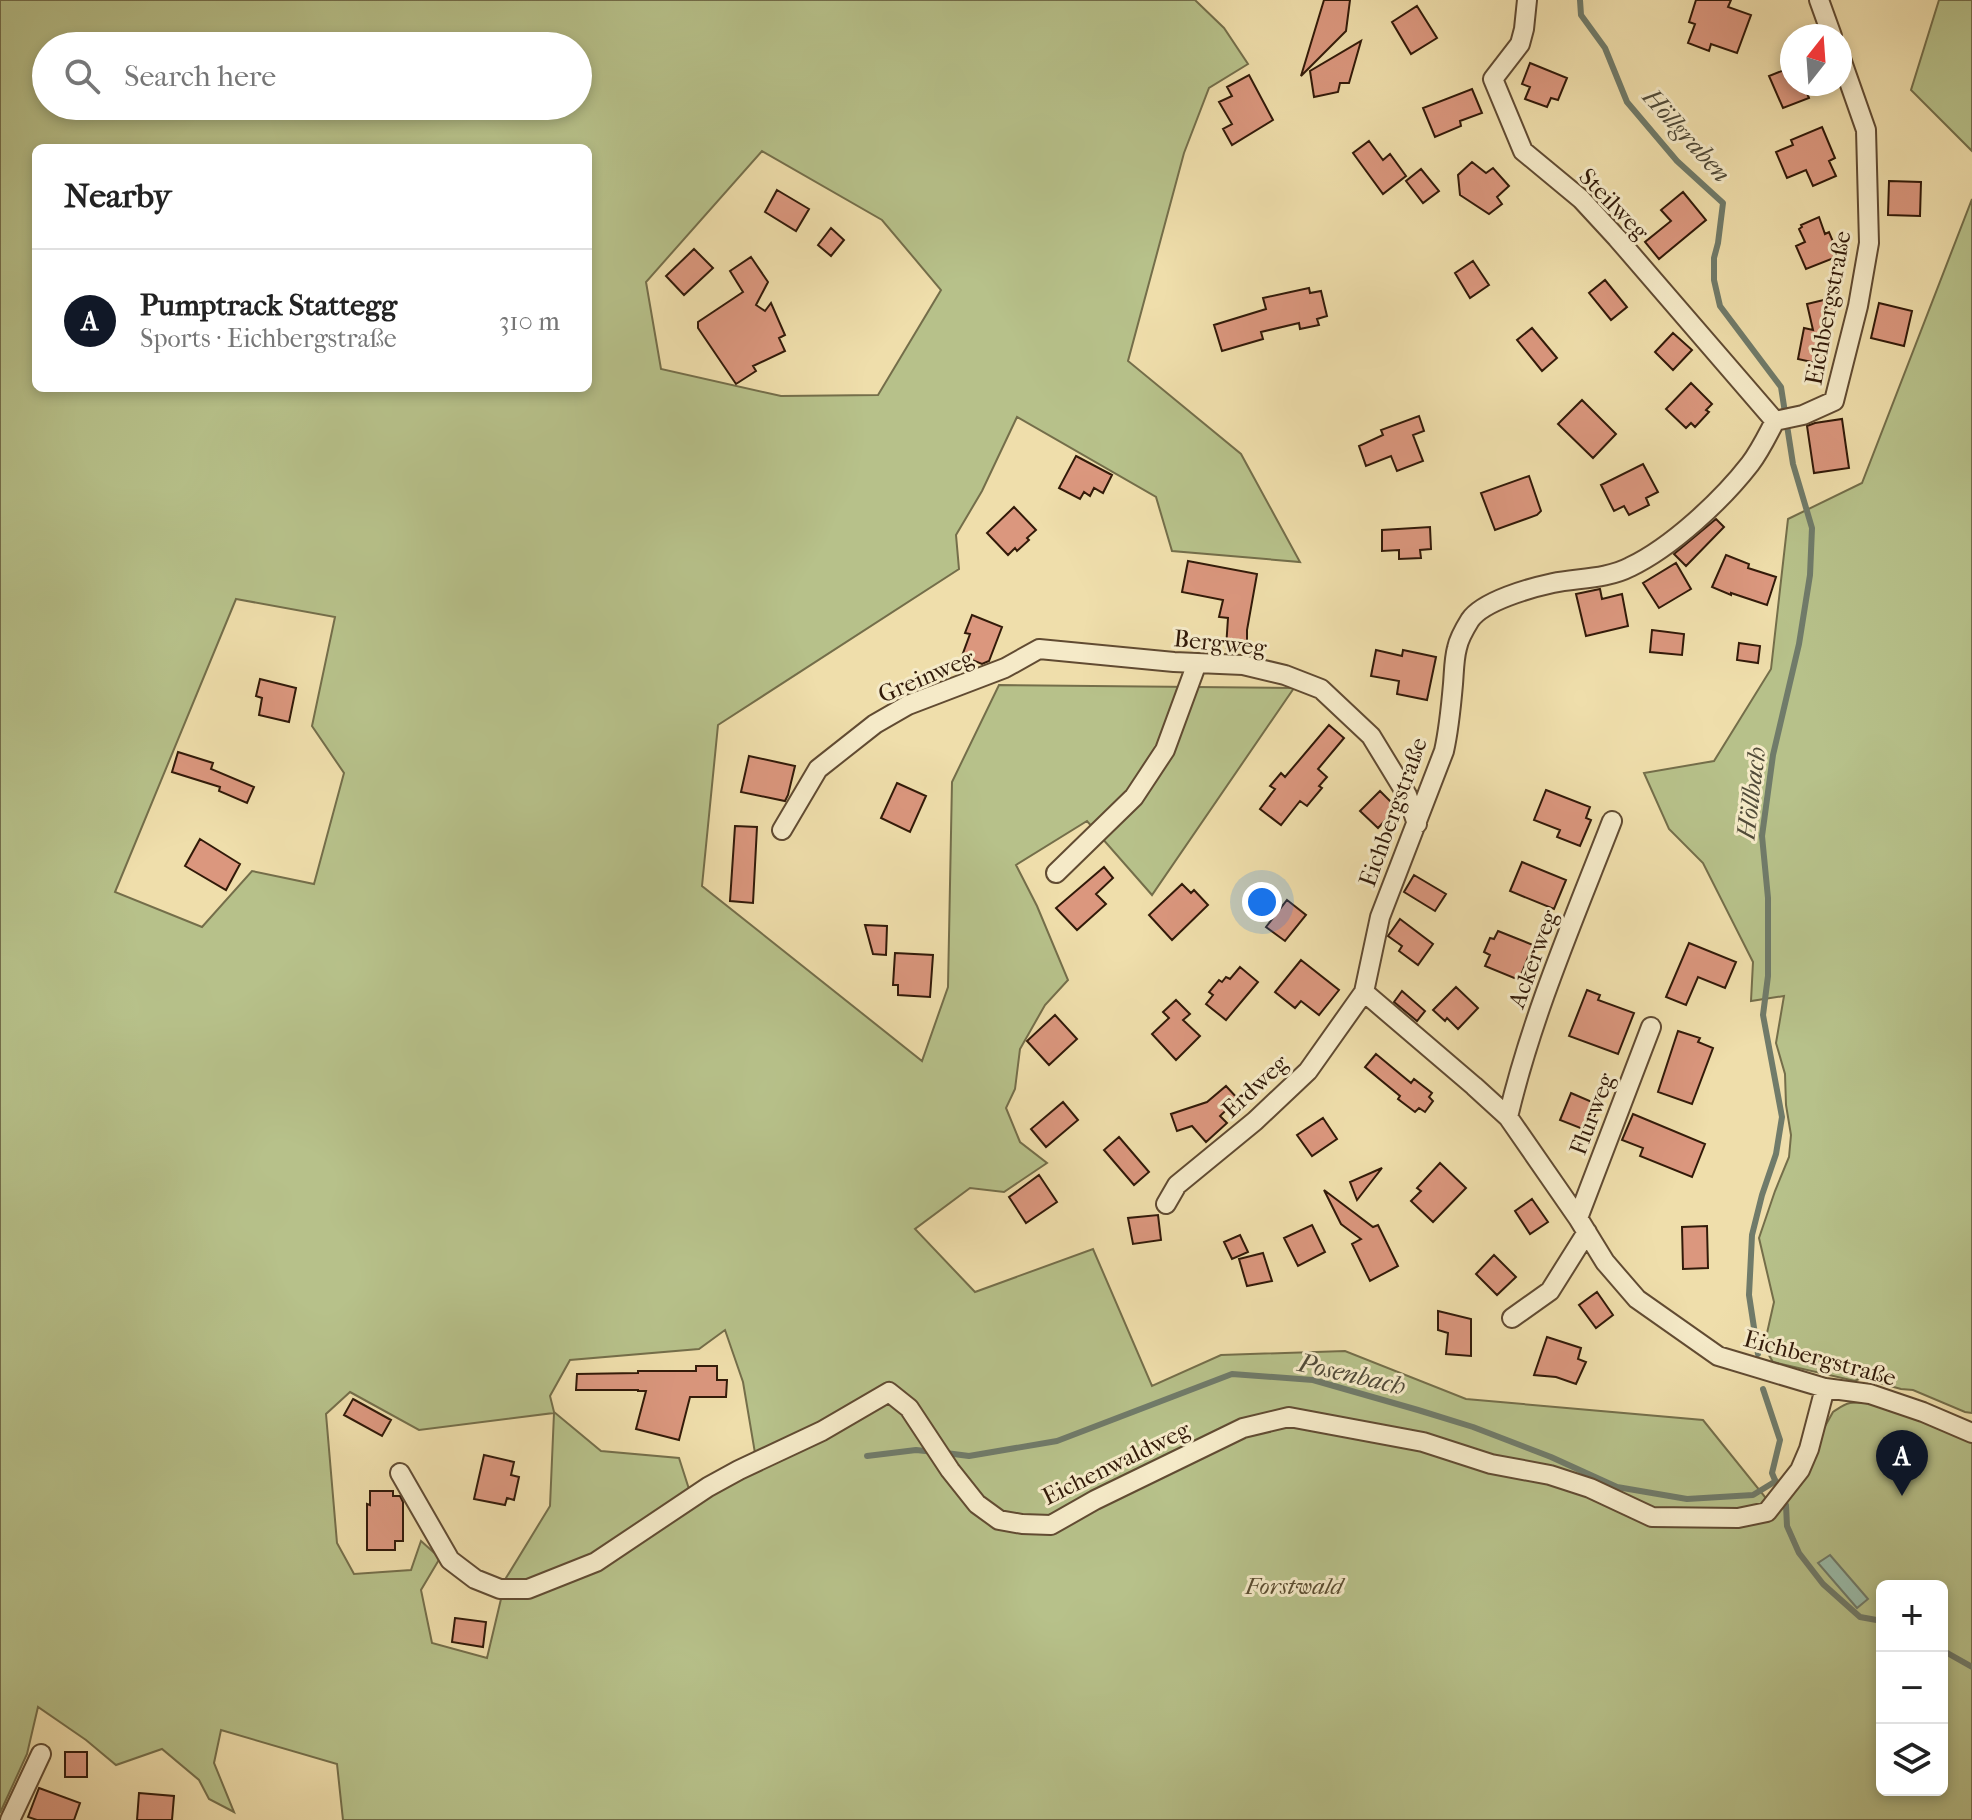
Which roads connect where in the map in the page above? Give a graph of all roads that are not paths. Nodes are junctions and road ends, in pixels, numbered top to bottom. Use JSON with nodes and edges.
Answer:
{"nodes":[{"id":1,"x":1527,"y":0,"type":"edge"},
{"id":2,"x":1819,"y":0,"type":"edge"},
{"id":3,"x":1828,"y":24,"type":"edge"},
{"id":4,"x":1852,"y":90,"type":"edge"},
{"id":5,"x":1778,"y":421,"type":"junction"},
{"id":6,"x":1039,"y":649,"type":"joint"},
{"id":7,"x":1197,"y":663,"type":"junction"},
{"id":8,"x":1612,"y":821,"type":"dead end"},
{"id":9,"x":1417,"y":824,"type":"junction"},
{"id":10,"x":782,"y":830,"type":"dead end"},
{"id":11,"x":1056,"y":873,"type":"dead end"},
{"id":12,"x":1364,"y":992,"type":"junction"},
{"id":13,"x":1651,"y":1027,"type":"dead end"},
{"id":14,"x":1508,"y":1117,"type":"junction"},
{"id":15,"x":1166,"y":1204,"type":"dead end"},
{"id":16,"x":1583,"y":1225,"type":"junction"},
{"id":17,"x":1512,"y":1318,"type":"dead end"},
{"id":18,"x":1825,"y":1388,"type":"junction"},
{"id":19,"x":1972,"y":1433,"type":"edge"},
{"id":20,"x":400,"y":1473,"type":"dead end"},
{"id":21,"x":41,"y":1754,"type":"dead end"},
{"id":22,"x":10,"y":1820,"type":"edge"}],
"edges":[{"from":1,"to":5,"type":"street","name":"Steilweg"},
{"from":2,"to":3,"type":"street"},
{"from":4,"to":5,"type":"street","name":"Eichbergstraße"},
{"from":5,"to":9,"type":"street","name":"Eichbergstraße"},
{"from":6,"to":7,"type":"street","name":"Bergweg"},
{"from":6,"to":10,"type":"street","name":"Greinweg"},
{"from":7,"to":9,"type":"street","name":"Bergweg"},
{"from":7,"to":11,"type":"street"},
{"from":8,"to":14,"type":"street","name":"Ackerweg"},
{"from":9,"to":12,"type":"street","name":"Eichbergstraße"},
{"from":12,"to":14,"type":"street","name":"Eichbergstraße"},
{"from":12,"to":15,"type":"street","name":"Erdweg"},
{"from":13,"to":16,"type":"street","name":"Flurweg"},
{"from":14,"to":16,"type":"street","name":"Eichbergstraße"},
{"from":16,"to":17,"type":"street","name":"Flurweg"},
{"from":16,"to":18,"type":"street","name":"Eichbergstraße"},
{"from":18,"to":19,"type":"street","name":"Eichbergstraße"},
{"from":18,"to":20,"type":"street","name":"Eichenwaldweg"},
{"from":21,"to":22,"type":"street"}]}
